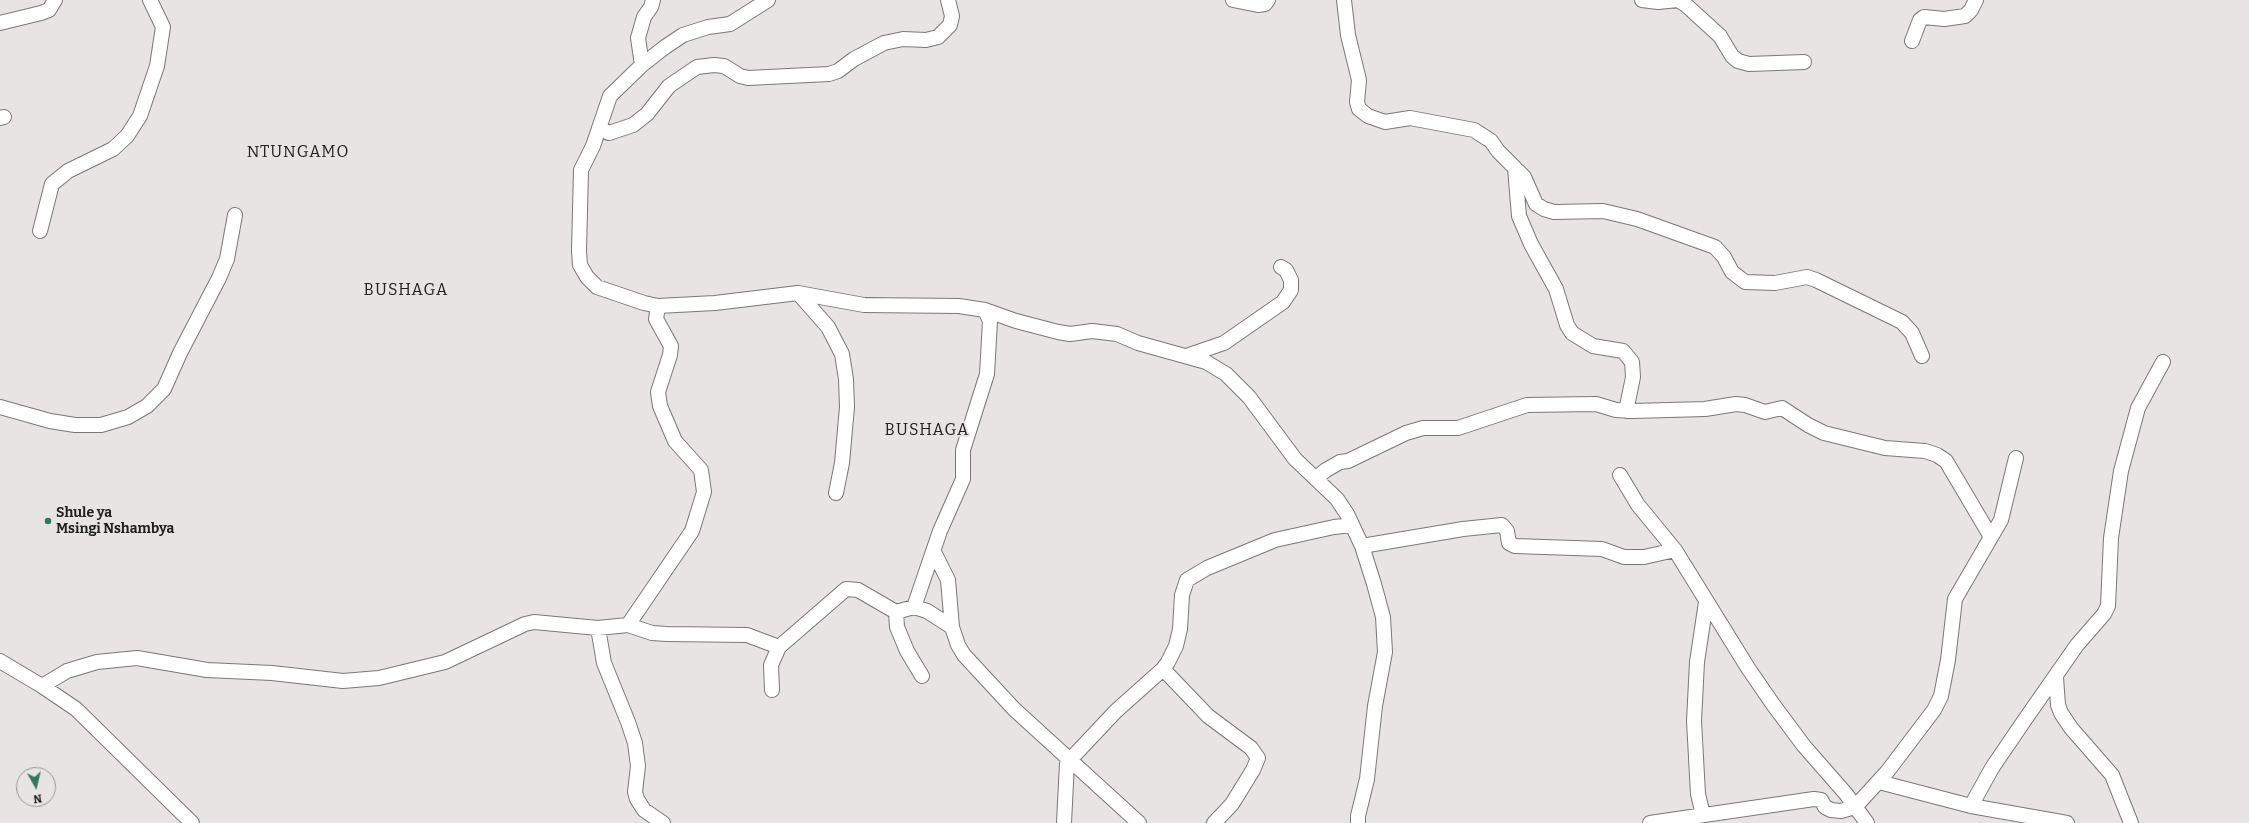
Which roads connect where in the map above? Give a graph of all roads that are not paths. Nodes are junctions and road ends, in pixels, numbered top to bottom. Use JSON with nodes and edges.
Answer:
{"nodes":[{"id":1,"x":55,"y":0,"type":"edge"},
{"id":2,"x":150,"y":0,"type":"edge"},
{"id":3,"x":653,"y":0,"type":"edge"},
{"id":4,"x":768,"y":0,"type":"edge"},
{"id":5,"x":948,"y":0,"type":"edge"},
{"id":6,"x":1233,"y":0,"type":"edge"},
{"id":7,"x":1268,"y":0,"type":"edge"},
{"id":8,"x":1344,"y":0,"type":"edge"},
{"id":9,"x":1642,"y":0,"type":"edge"},
{"id":10,"x":1976,"y":0,"type":"edge"},
{"id":11,"x":0,"y":23,"type":"edge"},
{"id":12,"x":1912,"y":41,"type":"dead end"},
{"id":13,"x":1804,"y":62,"type":"dead end"},
{"id":14,"x":642,"y":65,"type":"junction"},
{"id":15,"x":599,"y":128,"type":"junction"},
{"id":16,"x":1515,"y":168,"type":"junction"},
{"id":17,"x":235,"y":215,"type":"dead end"},
{"id":18,"x":40,"y":231,"type":"dead end"},
{"id":19,"x":1281,"y":267,"type":"dead end"},
{"id":20,"x":798,"y":293,"type":"junction"},
{"id":21,"x":658,"y":306,"type":"junction"},
{"id":22,"x":985,"y":310,"type":"junction"},
{"id":23,"x":1186,"y":356,"type":"junction"},
{"id":24,"x":1922,"y":356,"type":"dead end"},
{"id":25,"x":2163,"y":362,"type":"dead end"},
{"id":26,"x":0,"y":407,"type":"edge"},
{"id":27,"x":1626,"y":411,"type":"junction"},
{"id":28,"x":2016,"y":458,"type":"dead end"},
{"id":29,"x":1620,"y":475,"type":"dead end"},
{"id":30,"x":1316,"y":478,"type":"junction"},
{"id":31,"x":836,"y":493,"type":"dead end"},
{"id":32,"x":1352,"y":525,"type":"junction"},
{"id":33,"x":1991,"y":537,"type":"junction"},
{"id":34,"x":1362,"y":546,"type":"junction"},
{"id":35,"x":1675,"y":550,"type":"junction"},
{"id":36,"x":934,"y":552,"type":"junction"},
{"id":37,"x":1706,"y":602,"type":"junction"},
{"id":38,"x":914,"y":607,"type":"junction"},
{"id":39,"x":896,"y":612,"type":"junction"},
{"id":40,"x":628,"y":625,"type":"junction"},
{"id":41,"x":952,"y":627,"type":"junction"},
{"id":42,"x":598,"y":628,"type":"junction"},
{"id":43,"x":779,"y":647,"type":"junction"},
{"id":44,"x":0,"y":661,"type":"edge"},
{"id":45,"x":1162,"y":669,"type":"junction"},
{"id":46,"x":922,"y":676,"type":"dead end"},
{"id":47,"x":2056,"y":677,"type":"junction"},
{"id":48,"x":42,"y":686,"type":"junction"},
{"id":49,"x":772,"y":690,"type":"dead end"},
{"id":50,"x":1069,"y":760,"type":"junction"},
{"id":51,"x":1879,"y":782,"type":"junction"},
{"id":52,"x":1971,"y":806,"type":"junction"},
{"id":53,"x":1855,"y":807,"type":"junction"},
{"id":54,"x":1703,"y":815,"type":"junction"},
{"id":55,"x":192,"y":823,"type":"edge"},
{"id":56,"x":663,"y":823,"type":"edge"},
{"id":57,"x":1064,"y":823,"type":"edge"},
{"id":58,"x":1139,"y":823,"type":"edge"},
{"id":59,"x":1214,"y":823,"type":"edge"},
{"id":60,"x":1358,"y":823,"type":"edge"},
{"id":61,"x":1650,"y":823,"type":"edge"},
{"id":62,"x":1868,"y":823,"type":"edge"},
{"id":63,"x":2067,"y":823,"type":"edge"},
{"id":64,"x":2131,"y":823,"type":"edge"}],
"edges":[{"from":1,"to":11,"type":"street"},
{"from":2,"to":18,"type":"street"},
{"from":3,"to":14,"type":"street"},
{"from":4,"to":14,"type":"street"},
{"from":5,"to":15,"type":"street"},
{"from":6,"to":7,"type":"street"},
{"from":8,"to":16,"type":"street"},
{"from":9,"to":13,"type":"street"},
{"from":10,"to":12,"type":"street"},
{"from":14,"to":15,"type":"street"},
{"from":15,"to":21,"type":"street"},
{"from":16,"to":24,"type":"street"},
{"from":16,"to":27,"type":"street"},
{"from":17,"to":26,"type":"street"},
{"from":19,"to":23,"type":"street"},
{"from":20,"to":21,"type":"street"},
{"from":20,"to":22,"type":"street"},
{"from":20,"to":31,"type":"street"},
{"from":21,"to":40,"type":"street"},
{"from":22,"to":23,"type":"street"},
{"from":22,"to":36,"type":"street"},
{"from":23,"to":30,"type":"street"},
{"from":25,"to":47,"type":"street"},
{"from":27,"to":30,"type":"street"},
{"from":27,"to":33,"type":"street"},
{"from":28,"to":33,"type":"street"},
{"from":29,"to":35,"type":"street"},
{"from":30,"to":32,"type":"street"},
{"from":32,"to":34,"type":"street"},
{"from":32,"to":45,"type":"street"},
{"from":33,"to":51,"type":"street"},
{"from":34,"to":35,"type":"street"},
{"from":34,"to":60,"type":"street"},
{"from":35,"to":37,"type":"street"},
{"from":36,"to":38,"type":"street"},
{"from":36,"to":41,"type":"street"},
{"from":37,"to":53,"type":"street"},
{"from":37,"to":54,"type":"street"},
{"from":38,"to":39,"type":"street"},
{"from":38,"to":41,"type":"street"},
{"from":39,"to":43,"type":"street"},
{"from":39,"to":46,"type":"street"},
{"from":40,"to":42,"type":"street"},
{"from":40,"to":43,"type":"street"},
{"from":41,"to":50,"type":"street"},
{"from":42,"to":48,"type":"street"},
{"from":42,"to":56,"type":"street"},
{"from":43,"to":49,"type":"street"},
{"from":44,"to":48,"type":"street"},
{"from":45,"to":50,"type":"street"},
{"from":45,"to":59,"type":"street"},
{"from":47,"to":52,"type":"street"},
{"from":47,"to":64,"type":"street"},
{"from":48,"to":55,"type":"street"},
{"from":50,"to":57,"type":"street"},
{"from":50,"to":58,"type":"street"},
{"from":51,"to":52,"type":"street"},
{"from":51,"to":53,"type":"street"},
{"from":52,"to":63,"type":"street"},
{"from":53,"to":54,"type":"street"},
{"from":53,"to":62,"type":"street"},
{"from":54,"to":61,"type":"street"}]}
